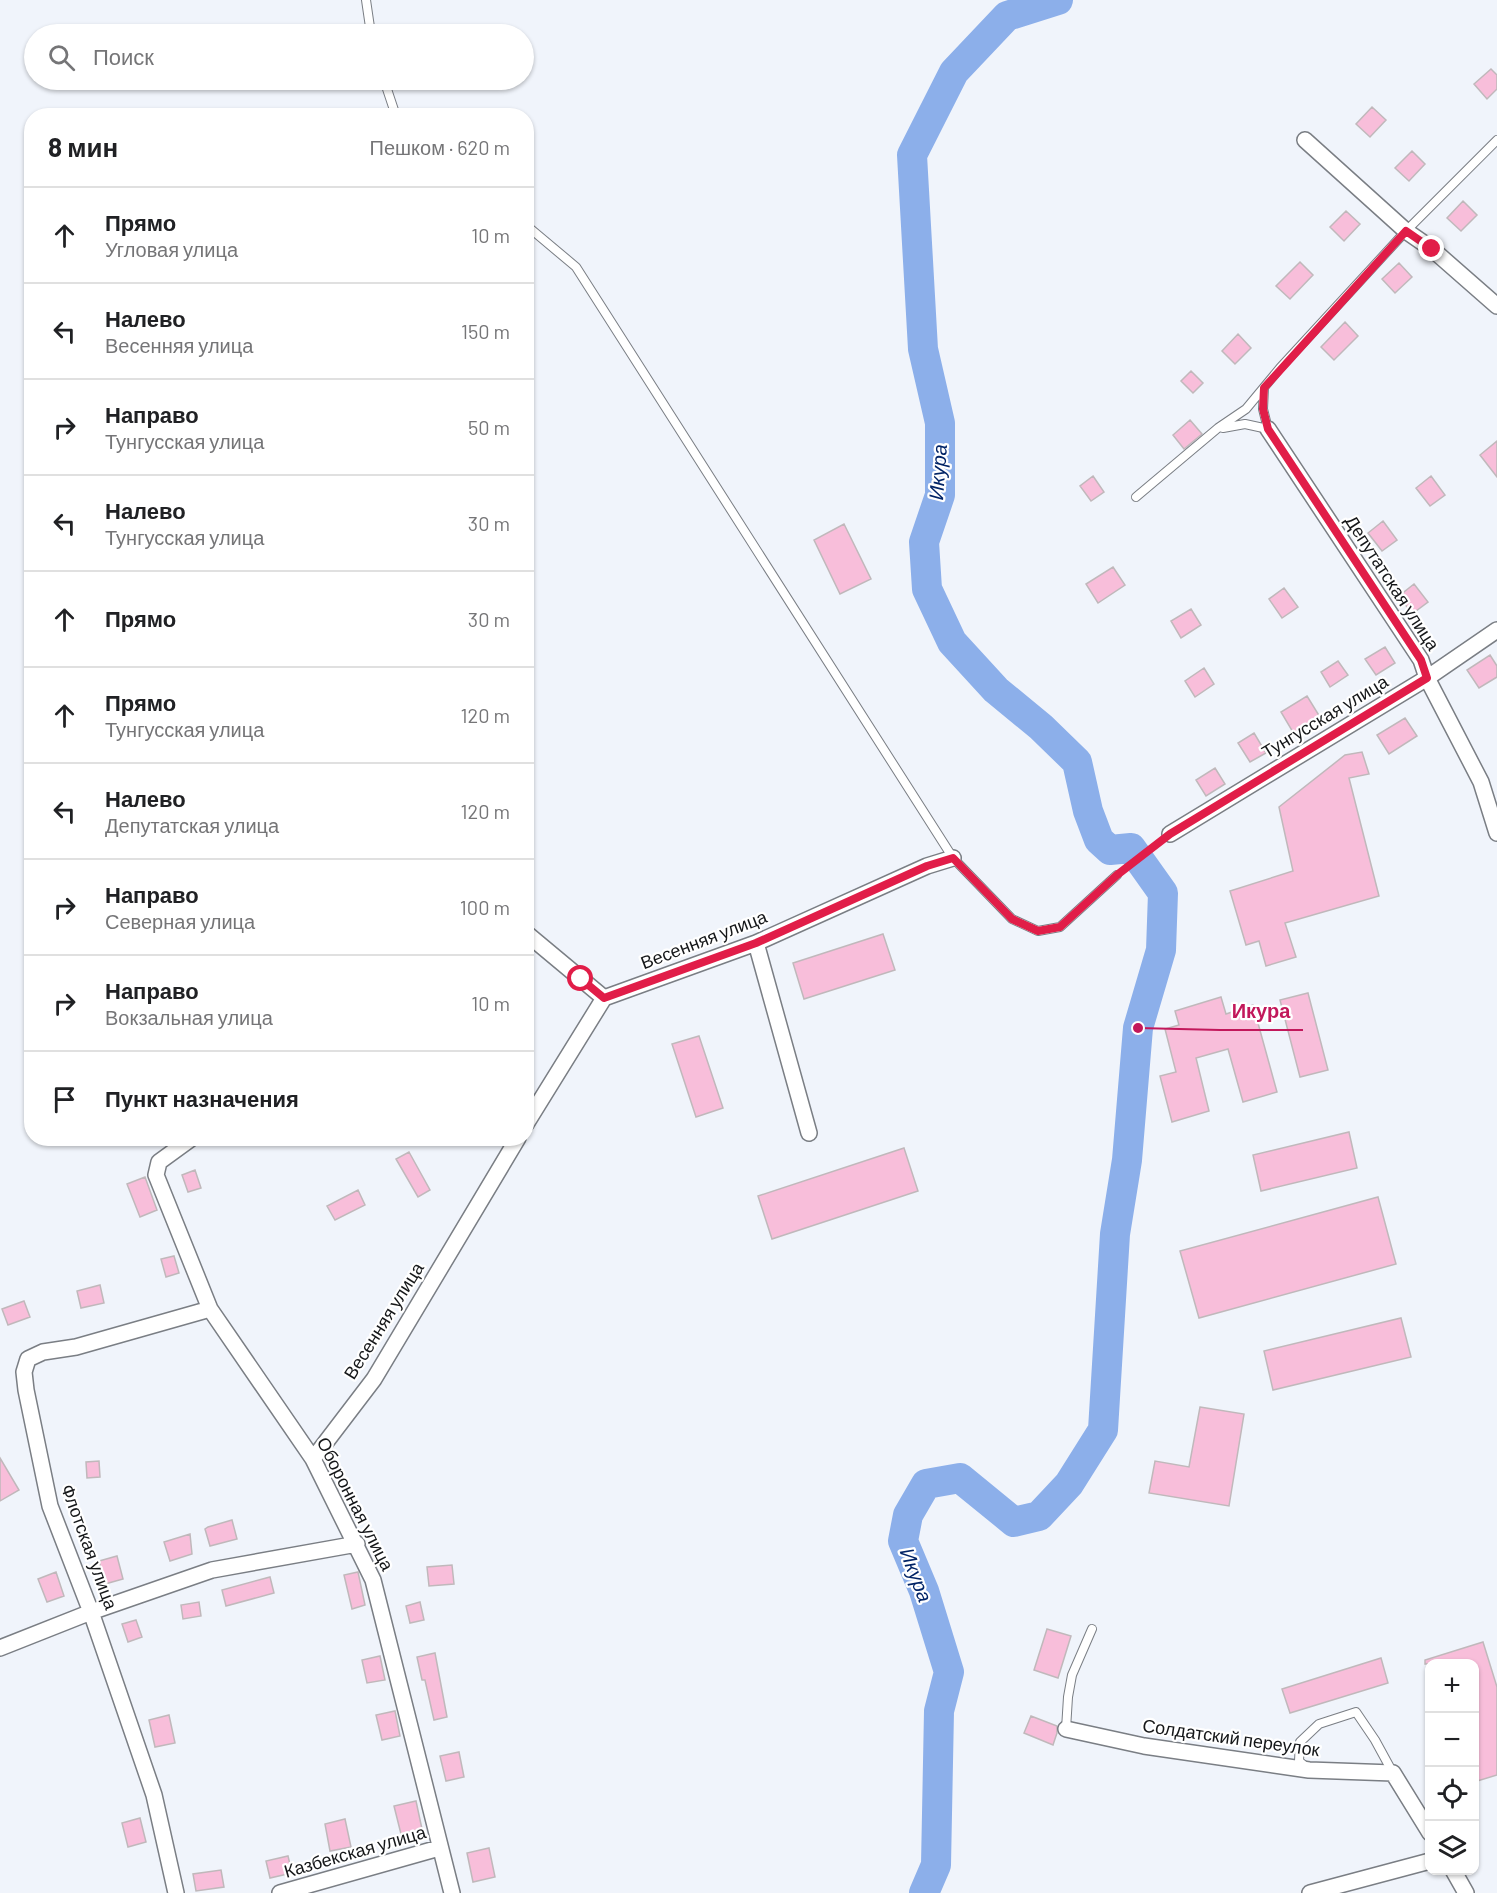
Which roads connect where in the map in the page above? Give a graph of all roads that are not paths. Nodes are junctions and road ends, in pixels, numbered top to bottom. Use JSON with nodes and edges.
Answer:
{"nodes":[{"id":1,"x":366,"y":0,"type":"edge"},
{"id":2,"x":370,"y":24,"type":"edge"},
{"id":3,"x":387,"y":90,"type":"edge"},
{"id":4,"x":393,"y":108,"type":"edge"},
{"id":5,"x":1305,"y":140,"type":"dead end"},
{"id":6,"x":1497,"y":140,"type":"edge"},
{"id":7,"x":1406,"y":231,"type":"junction"},
{"id":8,"x":534,"y":232,"type":"edge"},
{"id":9,"x":1497,"y":306,"type":"edge"},
{"id":10,"x":1264,"y":388,"type":"junction"},
{"id":11,"x":1218,"y":428,"type":"junction"},
{"id":12,"x":1268,"y":429,"type":"junction"},
{"id":13,"x":1136,"y":497,"type":"dead end"},
{"id":14,"x":1497,"y":630,"type":"edge"},
{"id":15,"x":1427,"y":678,"type":"junction"},
{"id":16,"x":1497,"y":832,"type":"edge"},
{"id":17,"x":1170,"y":834,"type":"road end"},
{"id":18,"x":953,"y":858,"type":"junction"},
{"id":19,"x":1117,"y":875,"type":"road end"},
{"id":20,"x":534,"y":940,"type":"edge"},
{"id":21,"x":756,"y":943,"type":"junction"},
{"id":22,"x":604,"y":998,"type":"junction"},
{"id":23,"x":534,"y":1111,"type":"edge"},
{"id":24,"x":809,"y":1133,"type":"dead end"},
{"id":25,"x":181,"y":1146,"type":"edge"},
{"id":26,"x":513,"y":1146,"type":"edge"},
{"id":27,"x":210,"y":1309,"type":"junction"},
{"id":28,"x":313,"y":1459,"type":"junction"},
{"id":29,"x":357,"y":1544,"type":"junction"},
{"id":30,"x":91,"y":1612,"type":"junction"},
{"id":31,"x":1092,"y":1629,"type":"dead end"},
{"id":32,"x":0,"y":1648,"type":"edge"},
{"id":33,"x":1066,"y":1729,"type":"joint"},
{"id":34,"x":1309,"y":1770,"type":"junction"},
{"id":35,"x":1393,"y":1773,"type":"junction"},
{"id":36,"x":1425,"y":1825,"type":"edge"},
{"id":37,"x":440,"y":1848,"type":"junction"},
{"id":38,"x":1425,"y":1862,"type":"edge"},
{"id":39,"x":1456,"y":1875,"type":"edge"},
{"id":40,"x":176,"y":1893,"type":"edge"},
{"id":41,"x":280,"y":1893,"type":"edge"},
{"id":42,"x":452,"y":1893,"type":"edge"},
{"id":43,"x":1310,"y":1893,"type":"edge"},
{"id":44,"x":1466,"y":1893,"type":"edge"}],
"edges":[{"from":1,"to":2,"type":"lane"},
{"from":3,"to":4,"type":"lane"},
{"from":5,"to":7,"type":"street"},
{"from":6,"to":7,"type":"lane"},
{"from":7,"to":9,"type":"street"},
{"from":7,"to":10,"type":"lane"},
{"from":8,"to":18,"type":"lane"},
{"from":10,"to":11,"type":"lane"},
{"from":10,"to":12,"type":"lane"},
{"from":11,"to":12,"type":"lane"},
{"from":11,"to":13,"type":"lane"},
{"from":12,"to":15,"type":"street","name":"Депутатская улица"},
{"from":14,"to":15,"type":"street","name":"Тунгусская улица"},
{"from":15,"to":16,"type":"street","name":"Депутатская улица"},
{"from":15,"to":17,"type":"street","name":"Тунгусская улица"},
{"from":18,"to":19,"type":"lane"},
{"from":18,"to":21,"type":"street","name":"Весенняя улица"},
{"from":20,"to":22,"type":"street"},
{"from":21,"to":22,"type":"street","name":"Весенняя улица"},
{"from":21,"to":24,"type":"street"},
{"from":22,"to":23,"type":"street"},
{"from":25,"to":27,"type":"street","name":"Оборонная улица"},
{"from":26,"to":28,"type":"street","name":"Весенняя улица"},
{"from":27,"to":28,"type":"street","name":"Оборонная улица"},
{"from":27,"to":30,"type":"street","name":"Флотская улица"},
{"from":28,"to":29,"type":"street","name":"Оборонная улица"},
{"from":29,"to":30,"type":"street"},
{"from":29,"to":37,"type":"street","name":"Оборонная улица"},
{"from":30,"to":32,"type":"street"},
{"from":30,"to":40,"type":"street","name":"Флотская улица"},
{"from":31,"to":33,"type":"lane"},
{"from":33,"to":34,"type":"street","name":"Солдатский переулок"},
{"from":34,"to":35,"type":"street","name":"Солдатский переулок"},
{"from":34,"to":35,"type":"lane"},
{"from":35,"to":36,"type":"street"},
{"from":37,"to":41,"type":"street","name":"Казбекская улица"},
{"from":37,"to":42,"type":"street","name":"Оборонная улица"},
{"from":38,"to":43,"type":"street"},
{"from":39,"to":44,"type":"street"}]}
